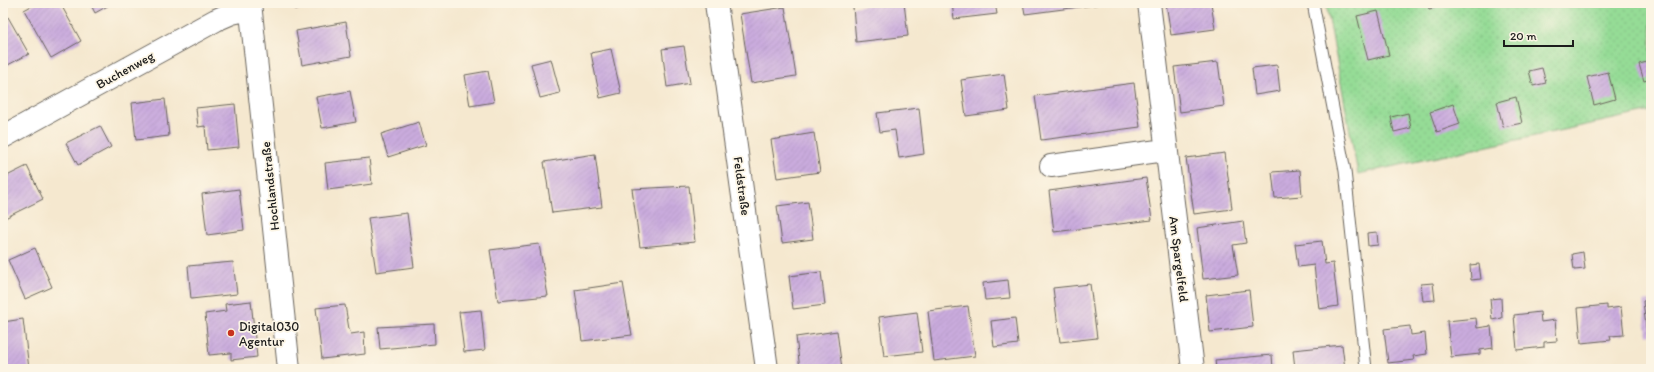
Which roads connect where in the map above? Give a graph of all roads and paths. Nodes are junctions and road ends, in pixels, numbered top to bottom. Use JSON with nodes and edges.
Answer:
{"nodes":[{"id":1,"x":716,"y":3,"type":"edge"},
{"id":2,"x":1149,"y":3,"type":"edge"},
{"id":3,"x":1313,"y":3,"type":"edge"},
{"id":4,"x":250,"y":6,"type":"edge"},
{"id":5,"x":3,"y":137,"type":"edge"},
{"id":6,"x":1165,"y":150,"type":"junction"},
{"id":7,"x":1051,"y":166,"type":"dead end"},
{"id":8,"x":289,"y":369,"type":"edge"},
{"id":9,"x":767,"y":369,"type":"edge"},
{"id":10,"x":1193,"y":369,"type":"edge"},
{"id":11,"x":1366,"y":369,"type":"edge"}],
"edges":[{"from":1,"to":9,"type":"street","name":"Feldstraße"},
{"from":2,"to":6,"type":"street","name":"Am Spargelfeld"},
{"from":3,"to":11,"type":"lane"},
{"from":4,"to":5,"type":"street","name":"Buchenweg"},
{"from":4,"to":8,"type":"street","name":"Hochlandstraße"},
{"from":6,"to":7,"type":"street"},
{"from":6,"to":10,"type":"street","name":"Am Spargelfeld"}]}
